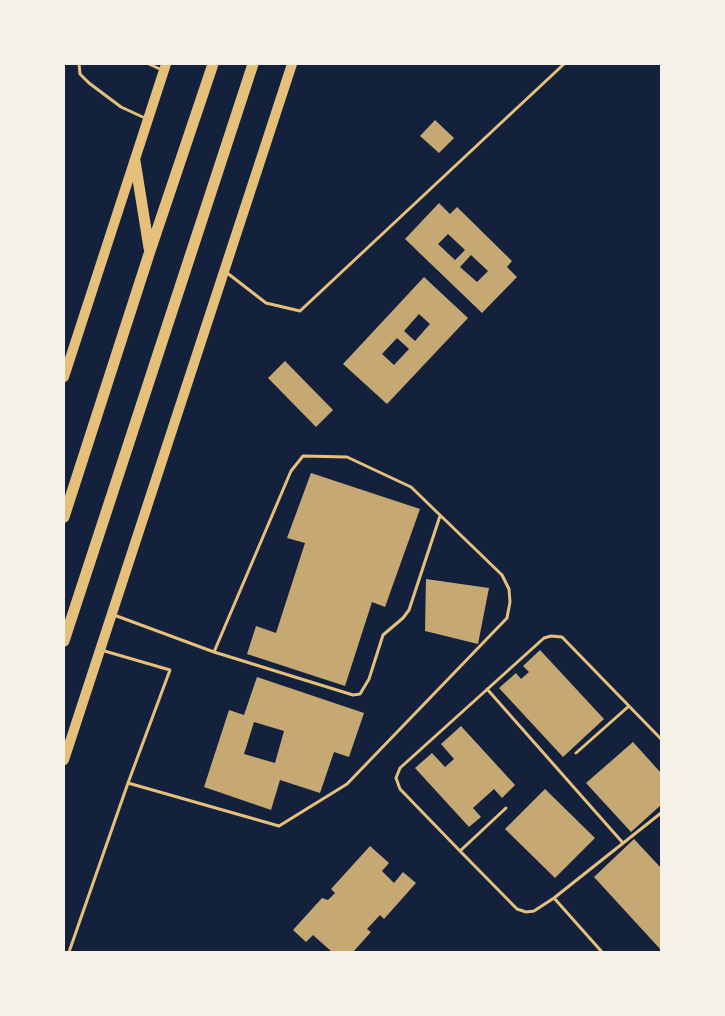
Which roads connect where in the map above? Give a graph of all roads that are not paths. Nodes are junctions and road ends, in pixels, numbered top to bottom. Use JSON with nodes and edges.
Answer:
{"nodes":[{"id":1,"x":79,"y":64,"type":"edge"},
{"id":2,"x":149,"y":64,"type":"edge"},
{"id":3,"x":213,"y":64,"type":"edge"},
{"id":4,"x":253,"y":64,"type":"edge"},
{"id":5,"x":292,"y":64,"type":"edge"},
{"id":6,"x":564,"y":64,"type":"edge"},
{"id":7,"x":165,"y":68,"type":"edge"},
{"id":8,"x":148,"y":120,"type":"junction"},
{"id":9,"x":135,"y":161,"type":"junction"},
{"id":10,"x":150,"y":251,"type":"junction"},
{"id":11,"x":224,"y":271,"type":"junction"},
{"id":12,"x":64,"y":377,"type":"edge"},
{"id":13,"x":440,"y":516,"type":"junction"},
{"id":14,"x":64,"y":518,"type":"edge"},
{"id":15,"x":112,"y":614,"type":"junction"},
{"id":16,"x":64,"y":641,"type":"edge"},
{"id":17,"x":100,"y":650,"type":"junction"},
{"id":18,"x":214,"y":652,"type":"junction"},
{"id":19,"x":487,"y":690,"type":"junction"},
{"id":20,"x":629,"y":706,"type":"junction"},
{"id":21,"x":661,"y":739,"type":"edge"},
{"id":22,"x":576,"y":753,"type":"dead end"},
{"id":23,"x":64,"y":760,"type":"edge"},
{"id":24,"x":128,"y":784,"type":"junction"},
{"id":25,"x":506,"y":808,"type":"dead end"},
{"id":26,"x":661,"y":813,"type":"edge"},
{"id":27,"x":623,"y":843,"type":"junction"},
{"id":28,"x":460,"y":851,"type":"junction"},
{"id":29,"x":554,"y":898,"type":"junction"},
{"id":30,"x":69,"y":952,"type":"edge"},
{"id":31,"x":602,"y":952,"type":"edge"}],
"edges":[{"from":1,"to":8,"type":"lane"},
{"from":2,"to":7,"type":"lane"},
{"from":3,"to":10,"type":"highway"},
{"from":4,"to":16,"type":"highway"},
{"from":5,"to":11,"type":"main road"},
{"from":6,"to":11,"type":"lane"},
{"from":7,"to":8,"type":"main road"},
{"from":8,"to":9,"type":"main road"},
{"from":9,"to":10,"type":"highway"},
{"from":9,"to":12,"type":"main road"},
{"from":10,"to":14,"type":"highway"},
{"from":11,"to":15,"type":"main road"},
{"from":13,"to":18,"type":"lane"},
{"from":13,"to":18,"type":"lane"},
{"from":13,"to":24,"type":"lane"},
{"from":15,"to":17,"type":"main road"},
{"from":15,"to":18,"type":"lane"},
{"from":17,"to":23,"type":"main road"},
{"from":17,"to":24,"type":"lane"},
{"from":19,"to":20,"type":"lane"},
{"from":19,"to":27,"type":"lane"},
{"from":19,"to":28,"type":"lane"},
{"from":20,"to":21,"type":"lane"},
{"from":20,"to":22,"type":"lane"},
{"from":24,"to":30,"type":"lane"},
{"from":25,"to":28,"type":"lane"},
{"from":26,"to":27,"type":"lane"},
{"from":27,"to":29,"type":"lane"},
{"from":28,"to":29,"type":"lane"},
{"from":29,"to":31,"type":"lane"}]}
